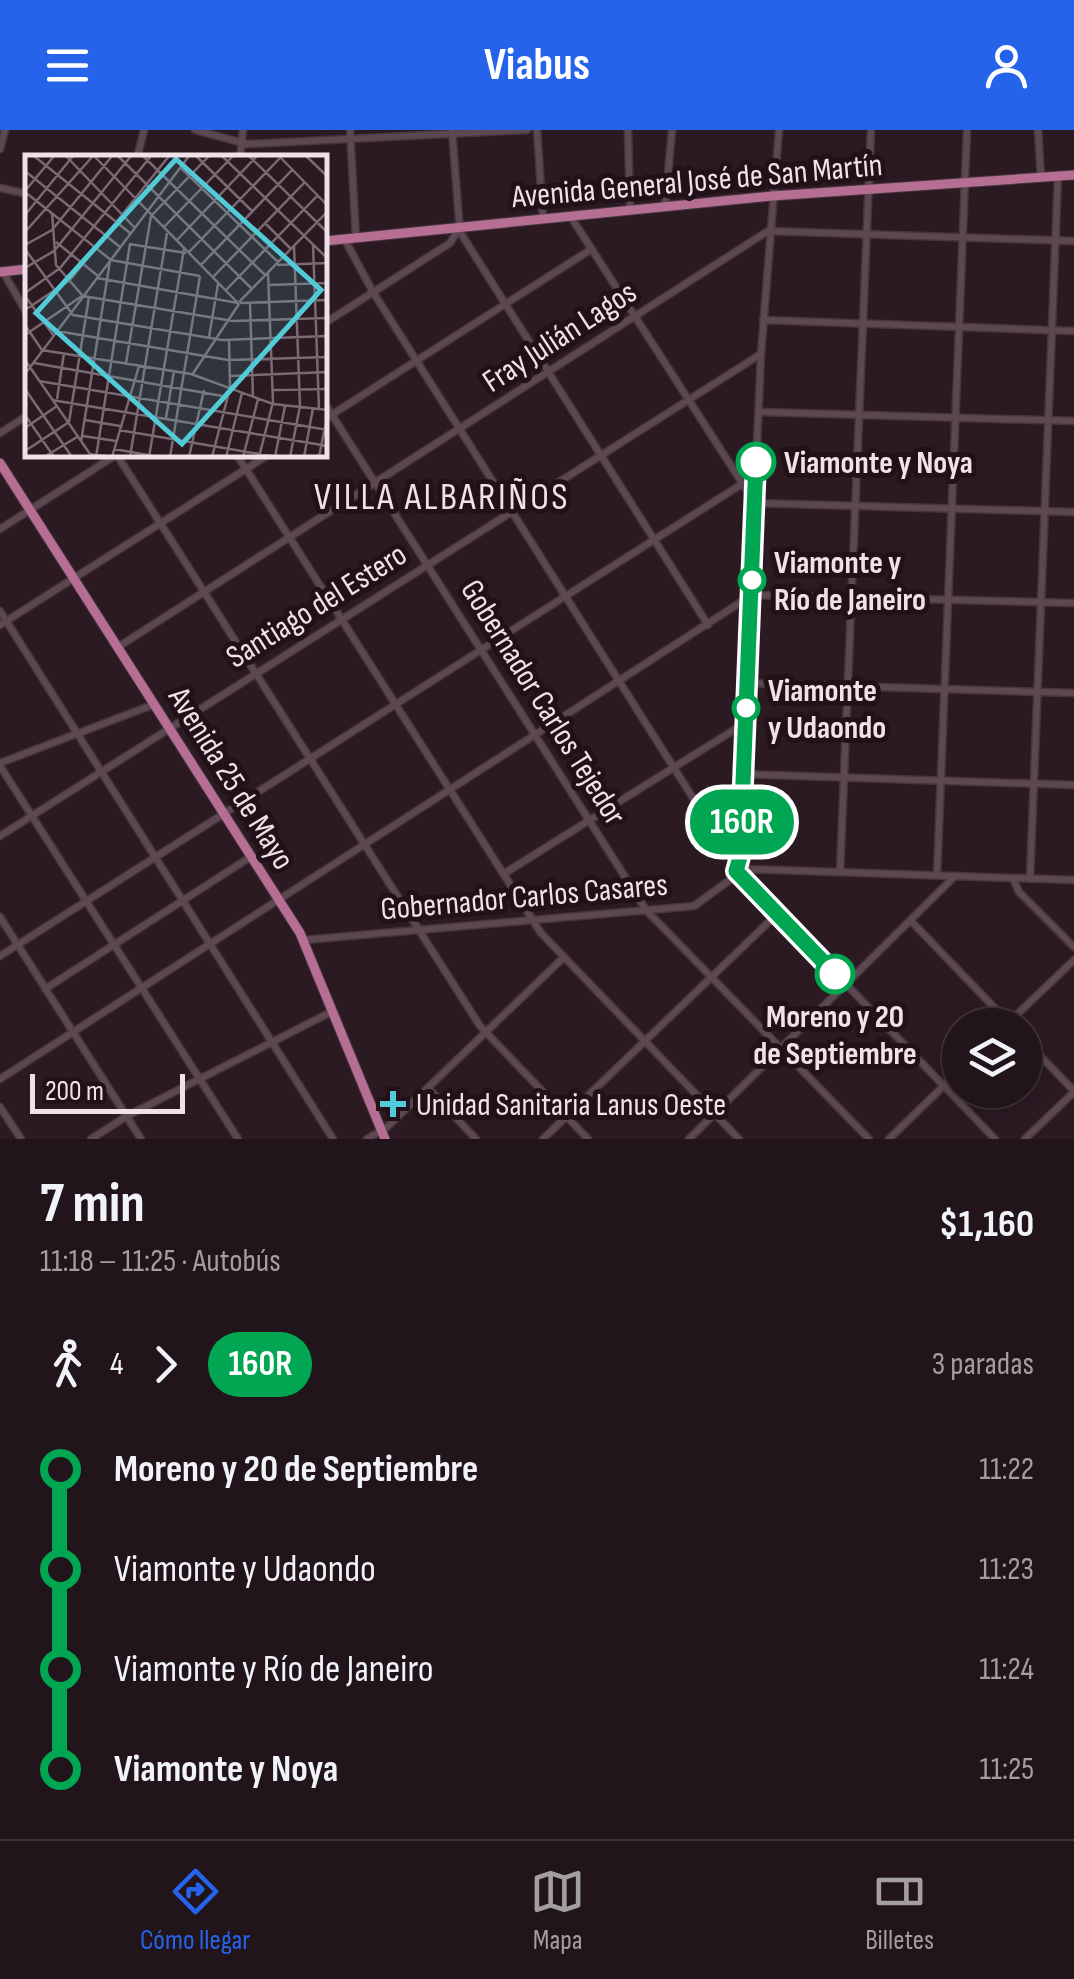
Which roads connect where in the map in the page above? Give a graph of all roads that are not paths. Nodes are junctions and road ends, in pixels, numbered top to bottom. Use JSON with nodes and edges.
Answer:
{"nodes":[{"id":1,"x":4,"y":130,"type":"edge"},
{"id":2,"x":144,"y":130,"type":"edge"},
{"id":3,"x":195,"y":130,"type":"edge"},
{"id":4,"x":243,"y":130,"type":"edge"},
{"id":5,"x":526,"y":130,"type":"edge"},
{"id":6,"x":537,"y":130,"type":"edge"},
{"id":7,"x":628,"y":130,"type":"edge"},
{"id":8,"x":672,"y":130,"type":"edge"},
{"id":9,"x":779,"y":130,"type":"edge"},
{"id":10,"x":872,"y":130,"type":"edge"},
{"id":11,"x":968,"y":130,"type":"edge"},
{"id":12,"x":1038,"y":130,"type":"edge"},
{"id":13,"x":452,"y":132,"type":"edge"},
{"id":14,"x":350,"y":134,"type":"edge"},
{"id":15,"x":242,"y":144,"type":"junction"},
{"id":16,"x":0,"y":149,"type":"edge"},
{"id":17,"x":139,"y":155,"type":"edge"},
{"id":18,"x":240,"y":155,"type":"edge"},
{"id":19,"x":1074,"y":175,"type":"edge"},
{"id":20,"x":1058,"y":176,"type":"junction"},
{"id":21,"x":1040,"y":177,"type":"junction"},
{"id":22,"x":965,"y":182,"type":"junction"},
{"id":23,"x":0,"y":188,"type":"edge"},
{"id":24,"x":870,"y":189,"type":"junction"},
{"id":25,"x":25,"y":193,"type":"edge"},
{"id":26,"x":772,"y":196,"type":"junction"},
{"id":27,"x":666,"y":206,"type":"junction"},
{"id":28,"x":630,"y":210,"type":"junction"},
{"id":29,"x":570,"y":216,"type":"junction"},
{"id":30,"x":543,"y":218,"type":"junction"},
{"id":31,"x":459,"y":226,"type":"junction"},
{"id":32,"x":768,"y":231,"type":"junction"},
{"id":33,"x":867,"y":234,"type":"junction"},
{"id":34,"x":963,"y":237,"type":"junction"},
{"id":35,"x":350,"y":239,"type":"junction"},
{"id":36,"x":328,"y":241,"type":"edge"},
{"id":37,"x":1058,"y":241,"type":"junction"},
{"id":38,"x":1074,"y":241,"type":"edge"},
{"id":39,"x":590,"y":250,"type":"junction"},
{"id":40,"x":2,"y":272,"type":"edge"},
{"id":41,"x":373,"y":292,"type":"junction"},
{"id":42,"x":503,"y":305,"type":"junction"},
{"id":43,"x":25,"y":310,"type":"edge"},
{"id":44,"x":633,"y":318,"type":"junction"},
{"id":45,"x":764,"y":320,"type":"junction"},
{"id":46,"x":328,"y":321,"type":"edge"},
{"id":47,"x":863,"y":324,"type":"junction"},
{"id":48,"x":958,"y":327,"type":"junction"},
{"id":49,"x":1055,"y":331,"type":"junction"},
{"id":50,"x":1074,"y":331,"type":"edge"},
{"id":51,"x":761,"y":354,"type":"junction"},
{"id":52,"x":417,"y":360,"type":"junction"},
{"id":53,"x":546,"y":374,"type":"junction"},
{"id":54,"x":686,"y":400,"type":"junction"},
{"id":55,"x":759,"y":412,"type":"junction"},
{"id":56,"x":859,"y":415,"type":"junction"},
{"id":57,"x":328,"y":417,"type":"edge"},
{"id":58,"x":955,"y":417,"type":"junction"},
{"id":59,"x":25,"y":418,"type":"edge"},
{"id":60,"x":1051,"y":420,"type":"junction"},
{"id":61,"x":1074,"y":421,"type":"edge"},
{"id":62,"x":460,"y":429,"type":"junction"},
{"id":63,"x":0,"y":433,"type":"edge"},
{"id":64,"x":599,"y":456,"type":"junction"},
{"id":65,"x":112,"y":458,"type":"edge"},
{"id":66,"x":119,"y":458,"type":"edge"},
{"id":67,"x":239,"y":458,"type":"edge"},
{"id":68,"x":263,"y":458,"type":"edge"},
{"id":69,"x":0,"y":463,"type":"edge"},
{"id":70,"x":246,"y":469,"type":"junction"},
{"id":71,"x":756,"y":475,"type":"junction"},
{"id":72,"x":375,"y":483,"type":"junction"},
{"id":73,"x":740,"y":485,"type":"junction"},
{"id":74,"x":756,"y":503,"type":"junction"},
{"id":75,"x":855,"y":506,"type":"junction"},
{"id":76,"x":951,"y":509,"type":"junction"},
{"id":77,"x":30,"y":510,"type":"junction"},
{"id":78,"x":512,"y":510,"type":"junction"},
{"id":79,"x":1047,"y":512,"type":"junction"},
{"id":80,"x":1074,"y":512,"type":"edge"},
{"id":81,"x":160,"y":524,"type":"junction"},
{"id":82,"x":0,"y":529,"type":"edge"},
{"id":83,"x":290,"y":537,"type":"junction"},
{"id":84,"x":654,"y":541,"type":"junction"},
{"id":85,"x":427,"y":564,"type":"junction"},
{"id":86,"x":74,"y":578,"type":"junction"},
{"id":87,"x":204,"y":592,"type":"junction"},
{"id":88,"x":752,"y":595,"type":"junction"},
{"id":89,"x":851,"y":595,"type":"junction"},
{"id":90,"x":566,"y":596,"type":"junction"},
{"id":91,"x":948,"y":598,"type":"junction"},
{"id":92,"x":1043,"y":602,"type":"junction"},
{"id":93,"x":1074,"y":603,"type":"edge"},
{"id":94,"x":0,"y":611,"type":"edge"},
{"id":95,"x":341,"y":619,"type":"junction"},
{"id":96,"x":3,"y":623,"type":"edge"},
{"id":97,"x":708,"y":625,"type":"junction"},
{"id":98,"x":118,"y":646,"type":"junction"},
{"id":99,"x":482,"y":649,"type":"junction"},
{"id":100,"x":255,"y":673,"type":"junction"},
{"id":101,"x":621,"y":681,"type":"junction"},
{"id":102,"x":748,"y":683,"type":"junction"},
{"id":103,"x":848,"y":686,"type":"junction"},
{"id":104,"x":944,"y":689,"type":"junction"},
{"id":105,"x":1039,"y":692,"type":"junction"},
{"id":106,"x":1074,"y":693,"type":"edge"},
{"id":107,"x":155,"y":704,"type":"junction"},
{"id":108,"x":396,"y":704,"type":"junction"},
{"id":109,"x":745,"y":723,"type":"junction"},
{"id":110,"x":170,"y":728,"type":"junction"},
{"id":111,"x":77,"y":734,"type":"junction"},
{"id":112,"x":537,"y":736,"type":"junction"},
{"id":113,"x":311,"y":759,"type":"junction"},
{"id":114,"x":0,"y":764,"type":"edge"},
{"id":115,"x":677,"y":766,"type":"junction"},
{"id":116,"x":100,"y":772,"type":"junction"},
{"id":117,"x":743,"y":774,"type":"junction"},
{"id":118,"x":843,"y":776,"type":"junction"},
{"id":119,"x":941,"y":780,"type":"junction"},
{"id":120,"x":1035,"y":784,"type":"junction"},
{"id":121,"x":1074,"y":785,"type":"edge"},
{"id":122,"x":452,"y":790,"type":"junction"},
{"id":123,"x":226,"y":814,"type":"junction"},
{"id":124,"x":32,"y":816,"type":"junction"},
{"id":125,"x":591,"y":821,"type":"junction"},
{"id":126,"x":0,"y":836,"type":"edge"},
{"id":127,"x":366,"y":845,"type":"junction"},
{"id":128,"x":252,"y":856,"type":"junction"},
{"id":129,"x":156,"y":858,"type":"junction"},
{"id":130,"x":740,"y":868,"type":"junction"},
{"id":131,"x":840,"y":872,"type":"junction"},
{"id":132,"x":505,"y":873,"type":"junction"},
{"id":133,"x":936,"y":875,"type":"junction"},
{"id":134,"x":955,"y":876,"type":"junction"},
{"id":135,"x":1013,"y":878,"type":"junction"},
{"id":136,"x":1030,"y":878,"type":"junction"},
{"id":137,"x":1074,"y":880,"type":"edge"},
{"id":138,"x":280,"y":900,"type":"junction"},
{"id":139,"x":182,"y":901,"type":"junction"},
{"id":140,"x":88,"y":902,"type":"junction"},
{"id":141,"x":646,"y":910,"type":"junction"},
{"id":142,"x":776,"y":915,"type":"junction"},
{"id":143,"x":0,"y":917,"type":"edge"},
{"id":144,"x":534,"y":921,"type":"junction"},
{"id":145,"x":912,"y":922,"type":"junction"},
{"id":146,"x":420,"y":930,"type":"junction"},
{"id":147,"x":304,"y":940,"type":"junction"},
{"id":148,"x":115,"y":944,"type":"junction"},
{"id":149,"x":18,"y":945,"type":"junction"},
{"id":150,"x":210,"y":945,"type":"junction"},
{"id":151,"x":1074,"y":947,"type":"edge"},
{"id":152,"x":0,"y":956,"type":"edge"},
{"id":153,"x":564,"y":957,"type":"junction"},
{"id":154,"x":1074,"y":960,"type":"edge"},
{"id":155,"x":711,"y":978,"type":"junction"},
{"id":156,"x":846,"y":986,"type":"junction"},
{"id":157,"x":142,"y":987,"type":"junction"},
{"id":158,"x":45,"y":988,"type":"junction"},
{"id":159,"x":994,"y":1008,"type":"edge"},
{"id":160,"x":1025,"y":1008,"type":"edge"},
{"id":161,"x":333,"y":1011,"type":"junction"},
{"id":162,"x":73,"y":1032,"type":"junction"},
{"id":163,"x":486,"y":1033,"type":"junction"},
{"id":164,"x":270,"y":1042,"type":"junction"},
{"id":165,"x":646,"y":1042,"type":"junction"},
{"id":166,"x":782,"y":1049,"type":"junction"},
{"id":167,"x":1042,"y":1058,"type":"edge"},
{"id":168,"x":200,"y":1078,"type":"junction"},
{"id":169,"x":0,"y":1079,"type":"edge"},
{"id":170,"x":942,"y":1084,"type":"edge"},
{"id":171,"x":428,"y":1088,"type":"junction"},
{"id":172,"x":942,"y":1088,"type":"edge"},
{"id":173,"x":1074,"y":1091,"type":"edge"},
{"id":174,"x":0,"y":1107,"type":"edge"},
{"id":175,"x":965,"y":1108,"type":"edge"},
{"id":176,"x":715,"y":1114,"type":"junction"},
{"id":177,"x":127,"y":1116,"type":"junction"},
{"id":178,"x":566,"y":1116,"type":"junction"},
{"id":179,"x":383,"y":1135,"type":"edge"},
{"id":180,"x":21,"y":1139,"type":"edge"},
{"id":181,"x":91,"y":1139,"type":"edge"},
{"id":182,"x":142,"y":1139,"type":"edge"},
{"id":183,"x":238,"y":1139,"type":"edge"},
{"id":184,"x":333,"y":1139,"type":"edge"},
{"id":185,"x":368,"y":1139,"type":"edge"},
{"id":186,"x":476,"y":1139,"type":"edge"},
{"id":187,"x":543,"y":1139,"type":"edge"},
{"id":188,"x":588,"y":1139,"type":"edge"},
{"id":189,"x":690,"y":1139,"type":"edge"},
{"id":190,"x":740,"y":1139,"type":"edge"},
{"id":191,"x":869,"y":1139,"type":"edge"},
{"id":192,"x":889,"y":1139,"type":"edge"},
{"id":193,"x":995,"y":1139,"type":"edge"},
{"id":194,"x":1025,"y":1139,"type":"edge"}],
"edges":[{"from":1,"to":16,"type":"street"},
{"from":2,"to":17,"type":"street"},
{"from":3,"to":15,"type":"street"},
{"from":4,"to":15,"type":"street"},
{"from":5,"to":13,"type":"street"},
{"from":6,"to":30,"type":"street"},
{"from":7,"to":28,"type":"street"},
{"from":8,"to":27,"type":"street"},
{"from":9,"to":26,"type":"street"},
{"from":10,"to":24,"type":"street"},
{"from":11,"to":22,"type":"street"},
{"from":12,"to":21,"type":"street"},
{"from":13,"to":14,"type":"street"},
{"from":13,"to":31,"type":"street"},
{"from":14,"to":15,"type":"street"},
{"from":14,"to":35,"type":"street"},
{"from":15,"to":18,"type":"street"},
{"from":19,"to":20,"type":"main road","name":"Avenida General José de San Martín"},
{"from":20,"to":21,"type":"main road","name":"Avenida General José de San Martín"},
{"from":20,"to":37,"type":"street"},
{"from":21,"to":22,"type":"main road","name":"Avenida General José de San Martín"},
{"from":22,"to":24,"type":"main road","name":"Avenida General José de San Martín"},
{"from":22,"to":34,"type":"street"},
{"from":23,"to":25,"type":"street"},
{"from":24,"to":26,"type":"main road","name":"Avenida General José de San Martín"},
{"from":24,"to":33,"type":"street"},
{"from":26,"to":27,"type":"main road","name":"Avenida General José de San Martín"},
{"from":26,"to":32,"type":"street"},
{"from":27,"to":28,"type":"main road","name":"Avenida General José de San Martín"},
{"from":28,"to":29,"type":"main road","name":"Avenida General José de San Martín"},
{"from":29,"to":30,"type":"main road","name":"Avenida General José de San Martín"},
{"from":29,"to":39,"type":"street"},
{"from":30,"to":31,"type":"main road","name":"Avenida General José de San Martín"},
{"from":31,"to":35,"type":"main road","name":"Avenida General José de San Martín"},
{"from":31,"to":41,"type":"street"},
{"from":31,"to":42,"type":"street"},
{"from":32,"to":33,"type":"street"},
{"from":32,"to":44,"type":"street","name":"Fray Julián Lagos"},
{"from":32,"to":45,"type":"street"},
{"from":33,"to":34,"type":"street"},
{"from":33,"to":47,"type":"street"},
{"from":34,"to":37,"type":"street"},
{"from":34,"to":48,"type":"street"},
{"from":35,"to":36,"type":"main road","name":"Avenida General José de San Martín"},
{"from":35,"to":41,"type":"street"},
{"from":37,"to":38,"type":"street"},
{"from":37,"to":49,"type":"street"},
{"from":39,"to":42,"type":"street"},
{"from":39,"to":44,"type":"street"},
{"from":40,"to":43,"type":"street"},
{"from":41,"to":46,"type":"street"},
{"from":41,"to":52,"type":"street"},
{"from":42,"to":52,"type":"street"},
{"from":42,"to":53,"type":"street"},
{"from":44,"to":53,"type":"street","name":"Fray Julián Lagos"},
{"from":44,"to":54,"type":"street"},
{"from":45,"to":47,"type":"street"},
{"from":45,"to":51,"type":"street"},
{"from":47,"to":48,"type":"street"},
{"from":47,"to":56,"type":"street"},
{"from":48,"to":49,"type":"street"},
{"from":48,"to":58,"type":"street"},
{"from":49,"to":50,"type":"street"},
{"from":49,"to":60,"type":"street"},
{"from":51,"to":54,"type":"street","name":"Santiago del Estero"},
{"from":51,"to":55,"type":"street"},
{"from":52,"to":57,"type":"street"},
{"from":52,"to":62,"type":"street"},
{"from":53,"to":62,"type":"street","name":"Fray Julián Lagos"},
{"from":53,"to":64,"type":"street"},
{"from":54,"to":64,"type":"street","name":"Santiago del Estero"},
{"from":54,"to":73,"type":"street"},
{"from":55,"to":56,"type":"street"},
{"from":55,"to":71,"type":"street"},
{"from":56,"to":58,"type":"street"},
{"from":56,"to":75,"type":"street"},
{"from":57,"to":72,"type":"street","name":"Gobernador Carlos Tejedor"},
{"from":58,"to":60,"type":"street"},
{"from":58,"to":76,"type":"street"},
{"from":59,"to":63,"type":"street"},
{"from":60,"to":61,"type":"street"},
{"from":60,"to":79,"type":"street"},
{"from":62,"to":72,"type":"street","name":"Fray Julián Lagos"},
{"from":62,"to":78,"type":"street"},
{"from":64,"to":78,"type":"street","name":"Santiago del Estero"},
{"from":64,"to":84,"type":"street"},
{"from":65,"to":77,"type":"street"},
{"from":66,"to":81,"type":"street"},
{"from":67,"to":70,"type":"street"},
{"from":68,"to":70,"type":"street"},
{"from":69,"to":77,"type":"main road","name":"Avenida 25 de Mayo"},
{"from":70,"to":81,"type":"street"},
{"from":70,"to":83,"type":"street"},
{"from":71,"to":73,"type":"street"},
{"from":71,"to":74,"type":"street"},
{"from":72,"to":83,"type":"street","name":"Fray Julián Lagos"},
{"from":72,"to":85,"type":"street","name":"Gobernador Carlos Tejedor"},
{"from":73,"to":74,"type":"street"},
{"from":73,"to":84,"type":"street"},
{"from":74,"to":75,"type":"street"},
{"from":74,"to":88,"type":"street"},
{"from":75,"to":76,"type":"street"},
{"from":75,"to":89,"type":"street"},
{"from":76,"to":79,"type":"street"},
{"from":76,"to":91,"type":"street"},
{"from":77,"to":82,"type":"street"},
{"from":77,"to":86,"type":"main road","name":"Avenida 25 de Mayo"},
{"from":78,"to":85,"type":"street","name":"Santiago del Estero"},
{"from":78,"to":90,"type":"street"},
{"from":79,"to":80,"type":"street"},
{"from":79,"to":92,"type":"street"},
{"from":81,"to":86,"type":"street"},
{"from":81,"to":87,"type":"street"},
{"from":83,"to":87,"type":"street","name":"Fray Julián Lagos"},
{"from":83,"to":95,"type":"street"},
{"from":84,"to":90,"type":"street"},
{"from":84,"to":97,"type":"street"},
{"from":85,"to":95,"type":"street","name":"Santiago del Estero"},
{"from":85,"to":99,"type":"street","name":"Gobernador Carlos Tejedor"},
{"from":86,"to":96,"type":"street"},
{"from":86,"to":98,"type":"main road","name":"Avenida 25 de Mayo"},
{"from":87,"to":98,"type":"street","name":"Fray Julián Lagos"},
{"from":87,"to":100,"type":"street"},
{"from":88,"to":89,"type":"street"},
{"from":88,"to":97,"type":"street"},
{"from":88,"to":102,"type":"street"},
{"from":89,"to":91,"type":"street"},
{"from":89,"to":103,"type":"street"},
{"from":90,"to":99,"type":"street"},
{"from":90,"to":101,"type":"street"},
{"from":91,"to":92,"type":"street"},
{"from":91,"to":104,"type":"street"},
{"from":92,"to":93,"type":"street"},
{"from":92,"to":105,"type":"street"},
{"from":94,"to":96,"type":"street"},
{"from":95,"to":100,"type":"street","name":"Santiago del Estero"},
{"from":95,"to":108,"type":"street"},
{"from":96,"to":111,"type":"street"},
{"from":97,"to":101,"type":"street"},
{"from":98,"to":107,"type":"main road","name":"Avenida 25 de Mayo"},
{"from":99,"to":108,"type":"street"},
{"from":99,"to":112,"type":"street","name":"Gobernador Carlos Tejedor"},
{"from":100,"to":110,"type":"street","name":"Santiago del Estero"},
{"from":100,"to":113,"type":"street"},
{"from":101,"to":112,"type":"street"},
{"from":101,"to":115,"type":"street"},
{"from":102,"to":103,"type":"street"},
{"from":102,"to":109,"type":"street"},
{"from":103,"to":104,"type":"street"},
{"from":103,"to":118,"type":"street"},
{"from":104,"to":105,"type":"street"},
{"from":104,"to":119,"type":"street"},
{"from":105,"to":106,"type":"street"},
{"from":105,"to":120,"type":"street"},
{"from":107,"to":110,"type":"main road","name":"Avenida 25 de Mayo"},
{"from":107,"to":111,"type":"street"},
{"from":108,"to":113,"type":"street"},
{"from":108,"to":122,"type":"street"},
{"from":109,"to":115,"type":"street"},
{"from":109,"to":117,"type":"street"},
{"from":110,"to":116,"type":"street","name":"Santiago del Estero"},
{"from":110,"to":123,"type":"main road","name":"Avenida 25 de Mayo"},
{"from":111,"to":114,"type":"street"},
{"from":111,"to":116,"type":"street"},
{"from":112,"to":122,"type":"street"},
{"from":112,"to":125,"type":"street","name":"Gobernador Carlos Tejedor"},
{"from":113,"to":123,"type":"street"},
{"from":113,"to":127,"type":"street"},
{"from":114,"to":124,"type":"street"},
{"from":115,"to":125,"type":"street"},
{"from":115,"to":130,"type":"street"},
{"from":116,"to":124,"type":"street","name":"Santiago del Estero"},
{"from":116,"to":129,"type":"street"},
{"from":117,"to":118,"type":"street"},
{"from":117,"to":130,"type":"street"},
{"from":118,"to":119,"type":"street"},
{"from":118,"to":131,"type":"street"},
{"from":119,"to":120,"type":"street"},
{"from":119,"to":133,"type":"street"},
{"from":120,"to":121,"type":"street"},
{"from":120,"to":136,"type":"street"},
{"from":122,"to":127,"type":"street"},
{"from":122,"to":132,"type":"street"},
{"from":123,"to":128,"type":"main road","name":"Avenida 25 de Mayo"},
{"from":123,"to":129,"type":"street"},
{"from":124,"to":126,"type":"street","name":"Santiago del Estero"},
{"from":124,"to":140,"type":"street"},
{"from":125,"to":132,"type":"street"},
{"from":125,"to":141,"type":"street","name":"Gobernador Carlos Tejedor"},
{"from":127,"to":138,"type":"street"},
{"from":127,"to":146,"type":"street"},
{"from":128,"to":138,"type":"main road","name":"Avenida 25 de Mayo"},
{"from":128,"to":139,"type":"street"},
{"from":129,"to":139,"type":"street"},
{"from":129,"to":140,"type":"street"},
{"from":130,"to":131,"type":"street"},
{"from":130,"to":141,"type":"street","name":"Gobernador Carlos Casares"},
{"from":130,"to":142,"type":"street"},
{"from":131,"to":133,"type":"street"},
{"from":132,"to":144,"type":"street"},
{"from":133,"to":134,"type":"street"},
{"from":134,"to":135,"type":"street"},
{"from":134,"to":145,"type":"street"},
{"from":135,"to":136,"type":"street"},
{"from":135,"to":151,"type":"street"},
{"from":136,"to":137,"type":"street"},
{"from":138,"to":147,"type":"main road","name":"Avenida 25 de Mayo"},
{"from":138,"to":150,"type":"street"},
{"from":139,"to":148,"type":"street"},
{"from":139,"to":150,"type":"street"},
{"from":140,"to":148,"type":"street"},
{"from":140,"to":149,"type":"street"},
{"from":141,"to":144,"type":"street","name":"Gobernador Carlos Casares"},
{"from":141,"to":155,"type":"street","name":"Gobernador Carlos Tejedor"},
{"from":142,"to":155,"type":"street"},
{"from":142,"to":156,"type":"street"},
{"from":143,"to":149,"type":"street"},
{"from":144,"to":146,"type":"street","name":"Gobernador Carlos Casares"},
{"from":144,"to":153,"type":"street"},
{"from":145,"to":156,"type":"street"},
{"from":145,"to":159,"type":"street"},
{"from":146,"to":147,"type":"street","name":"Gobernador Carlos Casares"},
{"from":146,"to":163,"type":"street"},
{"from":147,"to":161,"type":"main road","name":"Avenida 25 de Mayo"},
{"from":148,"to":157,"type":"street"},
{"from":148,"to":158,"type":"street"},
{"from":149,"to":152,"type":"street"},
{"from":149,"to":158,"type":"street"},
{"from":150,"to":157,"type":"street"},
{"from":150,"to":164,"type":"street"},
{"from":153,"to":163,"type":"street"},
{"from":153,"to":165,"type":"street"},
{"from":154,"to":160,"type":"street"},
{"from":155,"to":165,"type":"street"},
{"from":155,"to":166,"type":"street","name":"Gobernador Carlos Tejedor"},
{"from":156,"to":166,"type":"street"},
{"from":156,"to":170,"type":"street"},
{"from":157,"to":162,"type":"street"},
{"from":157,"to":168,"type":"street"},
{"from":158,"to":162,"type":"street"},
{"from":161,"to":164,"type":"street"},
{"from":161,"to":179,"type":"main road","name":"Avenida 25 de Mayo"},
{"from":162,"to":169,"type":"street"},
{"from":162,"to":177,"type":"street"},
{"from":163,"to":171,"type":"street"},
{"from":163,"to":178,"type":"street"},
{"from":164,"to":168,"type":"street"},
{"from":164,"to":184,"type":"street"},
{"from":165,"to":176,"type":"street"},
{"from":165,"to":178,"type":"street"},
{"from":166,"to":176,"type":"street"},
{"from":166,"to":191,"type":"street","name":"Gobernador Carlos Tejedor"},
{"from":167,"to":173,"type":"street"},
{"from":168,"to":177,"type":"street"},
{"from":168,"to":183,"type":"street"},
{"from":171,"to":179,"type":"street"},
{"from":171,"to":186,"type":"street"},
{"from":172,"to":192,"type":"street"},
{"from":173,"to":194,"type":"street"},
{"from":174,"to":180,"type":"street"},
{"from":175,"to":193,"type":"street"},
{"from":176,"to":189,"type":"street"},
{"from":176,"to":190,"type":"street"},
{"from":177,"to":181,"type":"street"},
{"from":177,"to":182,"type":"street"},
{"from":178,"to":187,"type":"street"},
{"from":178,"to":188,"type":"street"},
{"from":179,"to":185,"type":"street"}]}
